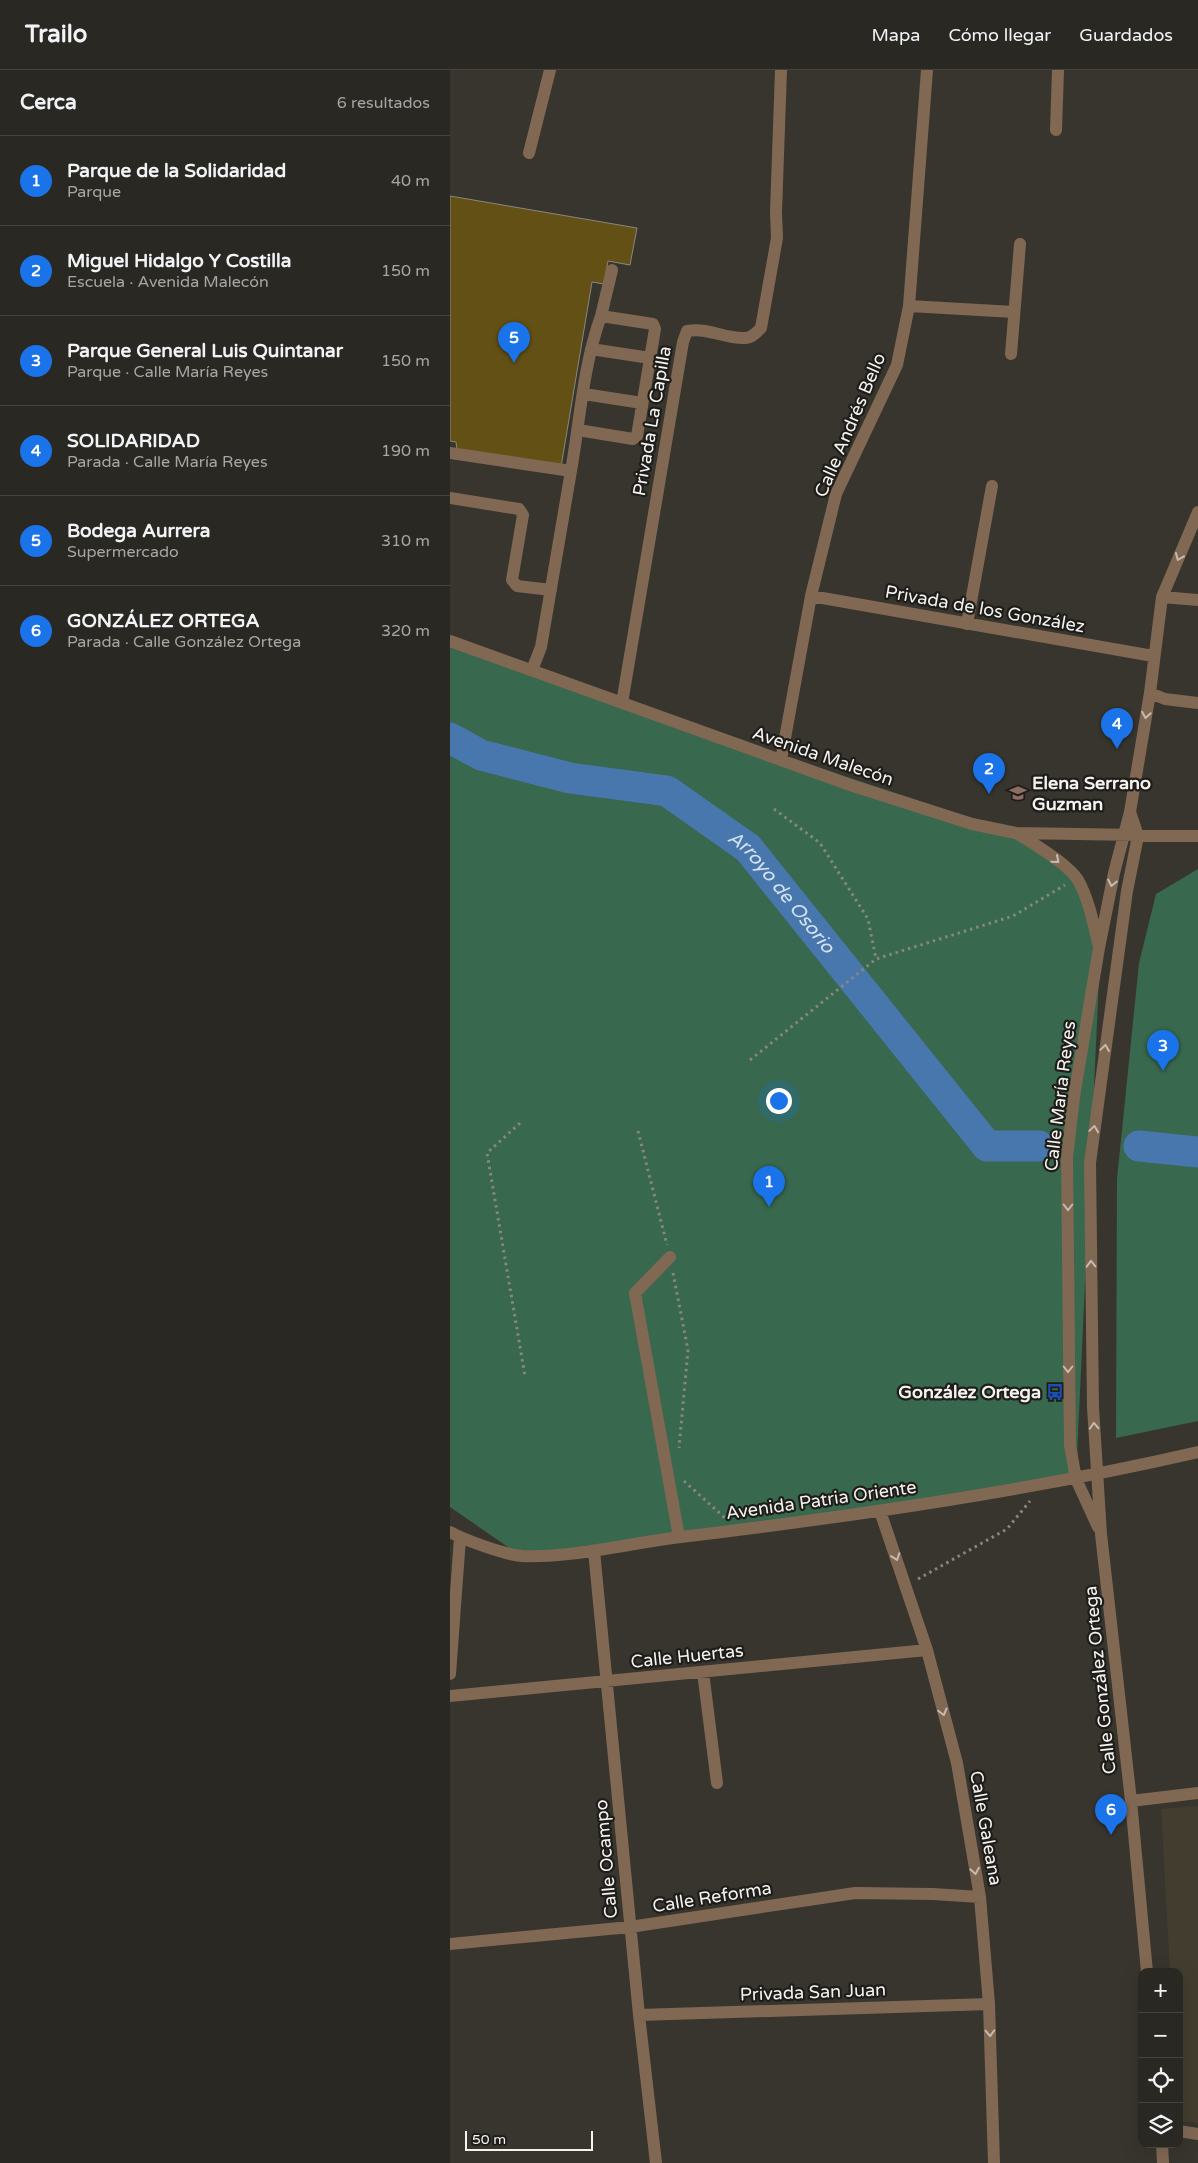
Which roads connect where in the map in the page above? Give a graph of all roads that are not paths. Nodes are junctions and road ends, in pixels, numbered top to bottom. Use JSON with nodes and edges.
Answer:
{"nodes":[{"id":1,"x":550,"y":70,"type":"edge"},
{"id":2,"x":782,"y":70,"type":"edge"},
{"id":3,"x":927,"y":70,"type":"edge"},
{"id":4,"x":1058,"y":70,"type":"edge"},
{"id":5,"x":1056,"y":130,"type":"dead end"},
{"id":6,"x":528,"y":153,"type":"dead end"},
{"id":7,"x":1020,"y":244,"type":"dead end"},
{"id":8,"x":612,"y":270,"type":"dead end"},
{"id":9,"x":909,"y":306,"type":"junction"},
{"id":10,"x":1014,"y":312,"type":"junction"},
{"id":11,"x":601,"y":316,"type":"junction"},
{"id":12,"x":591,"y":349,"type":"junction"},
{"id":13,"x":1011,"y":354,"type":"dead end"},
{"id":14,"x":650,"y":358,"type":"junction"},
{"id":15,"x":584,"y":394,"type":"junction"},
{"id":16,"x":642,"y":403,"type":"junction"},
{"id":17,"x":578,"y":430,"type":"junction"},
{"id":18,"x":450,"y":453,"type":"edge"},
{"id":19,"x":571,"y":472,"type":"junction"},
{"id":20,"x":992,"y":486,"type":"dead end"},
{"id":21,"x":450,"y":498,"type":"edge"},
{"id":22,"x":1198,"y":512,"type":"edge"},
{"id":23,"x":551,"y":590,"type":"junction"},
{"id":24,"x":811,"y":596,"type":"junction"},
{"id":25,"x":1162,"y":597,"type":"junction"},
{"id":26,"x":1198,"y":600,"type":"edge"},
{"id":27,"x":967,"y":624,"type":"junction"},
{"id":28,"x":450,"y":641,"type":"edge"},
{"id":29,"x":1153,"y":656,"type":"junction"},
{"id":30,"x":532,"y":670,"type":"junction"},
{"id":31,"x":1150,"y":693,"type":"junction"},
{"id":32,"x":622,"y":703,"type":"junction"},
{"id":33,"x":1198,"y":703,"type":"edge"},
{"id":34,"x":781,"y":760,"type":"junction"},
{"id":35,"x":1130,"y":812,"type":"junction"},
{"id":36,"x":1016,"y":833,"type":"junction"},
{"id":37,"x":1124,"y":836,"type":"junction"},
{"id":38,"x":1138,"y":836,"type":"junction"},
{"id":39,"x":1198,"y":836,"type":"edge"},
{"id":40,"x":1099,"y":948,"type":"junction"},
{"id":41,"x":670,"y":1257,"type":"road end"},
{"id":42,"x":1198,"y":1452,"type":"edge"},
{"id":43,"x":1098,"y":1475,"type":"junction"},
{"id":44,"x":1076,"y":1478,"type":"junction"},
{"id":45,"x":880,"y":1511,"type":"junction"},
{"id":46,"x":1101,"y":1534,"type":"junction"},
{"id":47,"x":455,"y":1535,"type":"edge"},
{"id":48,"x":678,"y":1537,"type":"junction"},
{"id":49,"x":594,"y":1551,"type":"junction"},
{"id":50,"x":927,"y":1650,"type":"junction"},
{"id":51,"x":703,"y":1672,"type":"junction"},
{"id":52,"x":450,"y":1674,"type":"edge"},
{"id":53,"x":608,"y":1682,"type":"junction"},
{"id":54,"x":450,"y":1696,"type":"edge"},
{"id":55,"x":717,"y":1783,"type":"dead end"},
{"id":56,"x":1198,"y":1793,"type":"edge"},
{"id":57,"x":1131,"y":1801,"type":"junction"},
{"id":58,"x":980,"y":1897,"type":"junction"},
{"id":59,"x":630,"y":1928,"type":"junction"},
{"id":60,"x":450,"y":1944,"type":"edge"},
{"id":61,"x":1147,"y":1968,"type":"edge"},
{"id":62,"x":989,"y":2004,"type":"junction"},
{"id":63,"x":639,"y":2016,"type":"junction"},
{"id":64,"x":1183,"y":2132,"type":"edge"},
{"id":65,"x":1198,"y":2134,"type":"edge"},
{"id":66,"x":1162,"y":2148,"type":"edge"},
{"id":67,"x":656,"y":2163,"type":"edge"},
{"id":68,"x":994,"y":2163,"type":"edge"},
{"id":69,"x":1163,"y":2163,"type":"edge"}],
"edges":[{"from":1,"to":6,"type":"street"},
{"from":2,"to":32,"type":"street","name":"Privada La Capilla"},
{"from":3,"to":9,"type":"street","name":"Calle Andrés Bello"},
{"from":4,"to":5,"type":"street"},
{"from":7,"to":10,"type":"street"},
{"from":8,"to":11,"type":"street"},
{"from":9,"to":10,"type":"street"},
{"from":9,"to":24,"type":"street","name":"Calle Andrés Bello"},
{"from":10,"to":13,"type":"street"},
{"from":11,"to":12,"type":"street"},
{"from":11,"to":14,"type":"street"},
{"from":12,"to":14,"type":"street"},
{"from":12,"to":15,"type":"street"},
{"from":14,"to":16,"type":"street"},
{"from":15,"to":16,"type":"street"},
{"from":15,"to":17,"type":"street"},
{"from":16,"to":17,"type":"street"},
{"from":17,"to":19,"type":"street"},
{"from":18,"to":19,"type":"street"},
{"from":19,"to":23,"type":"street"},
{"from":20,"to":27,"type":"street"},
{"from":21,"to":23,"type":"street"},
{"from":22,"to":25,"type":"street","name":"Calle María Reyes","one_way":true},
{"from":23,"to":30,"type":"street"},
{"from":24,"to":27,"type":"street","name":"Privada de los González"},
{"from":24,"to":34,"type":"street","name":"Calle Andrés Bello"},
{"from":25,"to":26,"type":"street"},
{"from":25,"to":29,"type":"street","name":"Calle María Reyes"},
{"from":27,"to":29,"type":"street","name":"Privada de los González"},
{"from":28,"to":30,"type":"street","name":"Avenida Malecón"},
{"from":29,"to":31,"type":"street","name":"Calle María Reyes"},
{"from":30,"to":32,"type":"street","name":"Avenida Malecón"},
{"from":31,"to":33,"type":"street"},
{"from":31,"to":35,"type":"street","name":"Calle María Reyes","one_way":true},
{"from":32,"to":34,"type":"street","name":"Avenida Malecón"},
{"from":34,"to":36,"type":"street","name":"Avenida Malecón"},
{"from":35,"to":37,"type":"street","name":"Calle María Reyes"},
{"from":35,"to":38,"type":"street","name":"Calle María Reyes"},
{"from":36,"to":37,"type":"street","name":"Avenida Malecón"},
{"from":36,"to":40,"type":"street","one_way":true},
{"from":37,"to":38,"type":"street","name":"Avenida Malecón"},
{"from":37,"to":40,"type":"street","name":"Calle María Reyes","one_way":true},
{"from":38,"to":39,"type":"street","name":"Avenida Malecón"},
{"from":43,"to":38,"type":"street","name":"Calle María Reyes","one_way":true},
{"from":40,"to":44,"type":"street","name":"Calle María Reyes","one_way":true},
{"from":41,"to":48,"type":"street"},
{"from":42,"to":43,"type":"street","name":"Avenida Patria Oriente"},
{"from":43,"to":44,"type":"street","name":"Avenida Patria Oriente"},
{"from":43,"to":46,"type":"street","name":"Calle González Ortega"},
{"from":44,"to":45,"type":"street","name":"Avenida Patria Oriente"},
{"from":44,"to":46,"type":"street","name":"Calle González Ortega"},
{"from":45,"to":48,"type":"street","name":"Avenida Patria Oriente"},
{"from":45,"to":50,"type":"street","name":"Calle Galeana","one_way":true},
{"from":46,"to":57,"type":"street","name":"Calle González Ortega"},
{"from":47,"to":49,"type":"street","name":"Avenida Patria Oriente"},
{"from":47,"to":52,"type":"street"},
{"from":48,"to":49,"type":"street","name":"Avenida Patria Oriente"},
{"from":49,"to":53,"type":"street","name":"Calle Ocampo"},
{"from":50,"to":51,"type":"street","name":"Calle Huertas"},
{"from":50,"to":58,"type":"street","name":"Calle Galeana","one_way":true},
{"from":51,"to":53,"type":"street","name":"Calle Huertas"},
{"from":51,"to":55,"type":"street"},
{"from":53,"to":54,"type":"street","name":"Calle Huertas"},
{"from":53,"to":59,"type":"street","name":"Calle Ocampo"},
{"from":56,"to":57,"type":"street"},
{"from":57,"to":61,"type":"street","name":"Calle González Ortega"},
{"from":58,"to":59,"type":"street","name":"Calle Reforma"},
{"from":58,"to":62,"type":"street","name":"Calle Galeana"},
{"from":59,"to":60,"type":"street","name":"Calle Reforma"},
{"from":59,"to":63,"type":"street","name":"Calle Ocampo"},
{"from":62,"to":63,"type":"street","name":"Privada San Juan"},
{"from":62,"to":68,"type":"street","name":"Calle Galeana","one_way":true},
{"from":63,"to":67,"type":"street","name":"Calle Ocampo"},
{"from":64,"to":65,"type":"street"},
{"from":66,"to":69,"type":"street"}]}
